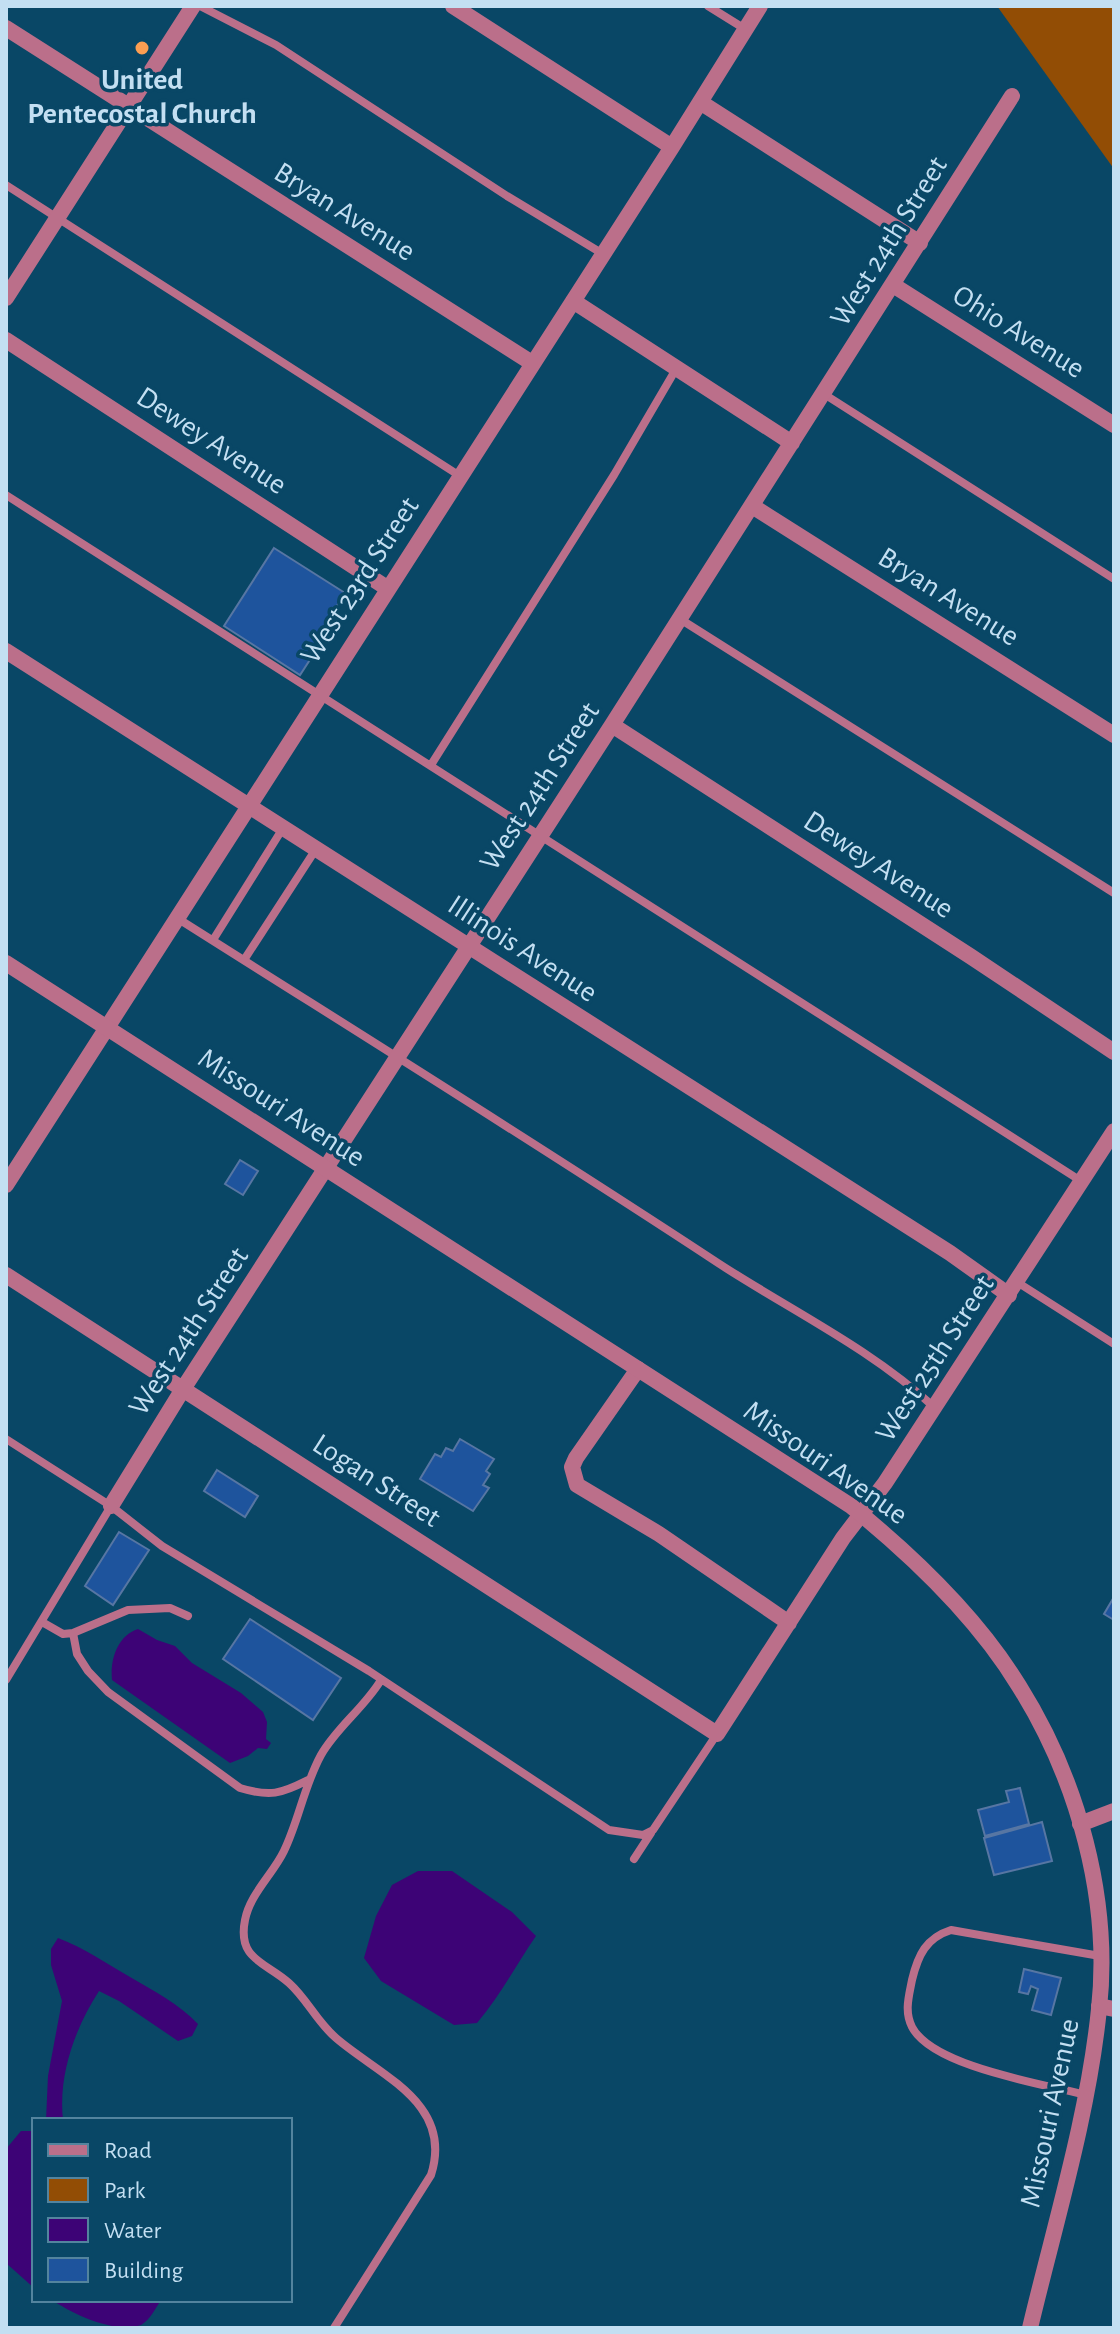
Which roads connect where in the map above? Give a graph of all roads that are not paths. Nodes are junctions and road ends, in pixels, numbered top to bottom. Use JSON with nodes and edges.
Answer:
{"nodes":[{"id":1,"x":193,"y":6,"type":"edge"},
{"id":2,"x":200,"y":6,"type":"edge"},
{"id":3,"x":453,"y":6,"type":"edge"},
{"id":4,"x":708,"y":6,"type":"edge"},
{"id":5,"x":760,"y":6,"type":"edge"},
{"id":6,"x":6,"y":28,"type":"edge"},
{"id":7,"x":745,"y":29,"type":"junction"},
{"id":8,"x":1012,"y":96,"type":"dead end"},
{"id":9,"x":700,"y":102,"type":"junction"},
{"id":10,"x":129,"y":107,"type":"junction"},
{"id":11,"x":672,"y":147,"type":"junction"},
{"id":12,"x":6,"y":185,"type":"edge"},
{"id":13,"x":58,"y":218,"type":"junction"},
{"id":14,"x":920,"y":243,"type":"junction"},
{"id":15,"x":603,"y":254,"type":"junction"},
{"id":16,"x":893,"y":285,"type":"junction"},
{"id":17,"x":6,"y":298,"type":"edge"},
{"id":18,"x":573,"y":301,"type":"junction"},
{"id":19,"x":6,"y":340,"type":"edge"},
{"id":20,"x":532,"y":363,"type":"junction"},
{"id":21,"x":676,"y":369,"type":"junction"},
{"id":22,"x":824,"y":394,"type":"junction"},
{"id":23,"x":1114,"y":425,"type":"edge"},
{"id":24,"x":792,"y":443,"type":"junction"},
{"id":25,"x":460,"y":476,"type":"junction"},
{"id":26,"x":6,"y":495,"type":"edge"},
{"id":27,"x":752,"y":506,"type":"junction"},
{"id":28,"x":1114,"y":579,"type":"edge"},
{"id":29,"x":387,"y":588,"type":"junction"},
{"id":30,"x":680,"y":619,"type":"junction"},
{"id":31,"x":6,"y":651,"type":"edge"},
{"id":32,"x":319,"y":693,"type":"junction"},
{"id":33,"x":612,"y":725,"type":"junction"},
{"id":34,"x":1114,"y":735,"type":"edge"},
{"id":35,"x":431,"y":765,"type":"junction"},
{"id":36,"x":247,"y":805,"type":"junction"},
{"id":37,"x":283,"y":828,"type":"junction"},
{"id":38,"x":541,"y":835,"type":"junction"},
{"id":39,"x":316,"y":849,"type":"junction"},
{"id":40,"x":1114,"y":893,"type":"edge"},
{"id":41,"x":176,"y":917,"type":"junction"},
{"id":42,"x":213,"y":940,"type":"junction"},
{"id":43,"x":469,"y":947,"type":"junction"},
{"id":44,"x":244,"y":960,"type":"junction"},
{"id":45,"x":6,"y":963,"type":"edge"},
{"id":46,"x":106,"y":1027,"type":"junction"},
{"id":47,"x":1114,"y":1052,"type":"edge"},
{"id":48,"x":398,"y":1057,"type":"junction"},
{"id":49,"x":1114,"y":1131,"type":"edge"},
{"id":50,"x":326,"y":1168,"type":"junction"},
{"id":51,"x":1081,"y":1181,"type":"junction"},
{"id":52,"x":6,"y":1185,"type":"edge"},
{"id":53,"x":6,"y":1275,"type":"edge"},
{"id":54,"x":1013,"y":1288,"type":"junction"},
{"id":55,"x":1114,"y":1344,"type":"edge"},
{"id":56,"x":638,"y":1369,"type":"junction"},
{"id":57,"x":183,"y":1389,"type":"junction"},
{"id":58,"x":934,"y":1408,"type":"junction"},
{"id":59,"x":6,"y":1439,"type":"edge"},
{"id":60,"x":111,"y":1506,"type":"junction"},
{"id":61,"x":861,"y":1514,"type":"junction"},
{"id":62,"x":188,"y":1616,"type":"dead end"},
{"id":63,"x":42,"y":1622,"type":"junction"},
{"id":64,"x":789,"y":1623,"type":"junction"},
{"id":65,"x":73,"y":1633,"type":"junction"},
{"id":66,"x":6,"y":1680,"type":"edge"},
{"id":67,"x":381,"y":1680,"type":"junction"},
{"id":68,"x":717,"y":1734,"type":"junction"},
{"id":69,"x":308,"y":1780,"type":"junction"},
{"id":70,"x":1114,"y":1811,"type":"edge"},
{"id":71,"x":1080,"y":1824,"type":"junction"},
{"id":72,"x":653,"y":1830,"type":"junction"},
{"id":73,"x":634,"y":1859,"type":"dead end"},
{"id":74,"x":1100,"y":1956,"type":"junction"},
{"id":75,"x":1107,"y":2007,"type":"edge"},
{"id":76,"x":1086,"y":2095,"type":"junction"},
{"id":77,"x":334,"y":2328,"type":"edge"},
{"id":78,"x":1030,"y":2328,"type":"edge"}],
"edges":[{"from":1,"to":10,"type":"street"},
{"from":2,"to":15,"type":"lane"},
{"from":3,"to":11,"type":"street"},
{"from":4,"to":7,"type":"lane"},
{"from":5,"to":7,"type":"street","name":"West 23rd Street"},
{"from":6,"to":10,"type":"street","name":"Bryan Avenue"},
{"from":7,"to":9,"type":"street","name":"West 23rd Street"},
{"from":8,"to":14,"type":"street","name":"West 24th Street"},
{"from":9,"to":11,"type":"street","name":"West 23rd Street"},
{"from":9,"to":14,"type":"street"},
{"from":10,"to":13,"type":"street"},
{"from":10,"to":20,"type":"street","name":"Bryan Avenue"},
{"from":11,"to":15,"type":"street","name":"West 23rd Street"},
{"from":12,"to":13,"type":"lane"},
{"from":13,"to":17,"type":"street"},
{"from":13,"to":25,"type":"lane"},
{"from":14,"to":16,"type":"street","name":"West 24th Street"},
{"from":15,"to":18,"type":"street","name":"West 23rd Street"},
{"from":16,"to":22,"type":"street","name":"West 24th Street"},
{"from":16,"to":23,"type":"street","name":"Ohio Avenue"},
{"from":18,"to":20,"type":"street","name":"West 23rd Street"},
{"from":18,"to":21,"type":"street"},
{"from":19,"to":29,"type":"street","name":"Dewey Avenue"},
{"from":20,"to":25,"type":"street","name":"West 23rd Street"},
{"from":21,"to":24,"type":"street"},
{"from":21,"to":35,"type":"lane"},
{"from":22,"to":24,"type":"street","name":"West 24th Street"},
{"from":22,"to":28,"type":"lane"},
{"from":24,"to":27,"type":"street","name":"West 24th Street"},
{"from":25,"to":29,"type":"street","name":"West 23rd Street"},
{"from":26,"to":32,"type":"lane"},
{"from":27,"to":30,"type":"street","name":"West 24th Street"},
{"from":27,"to":34,"type":"street","name":"Bryan Avenue"},
{"from":29,"to":32,"type":"street","name":"West 23rd Street"},
{"from":30,"to":33,"type":"street","name":"West 24th Street"},
{"from":30,"to":40,"type":"lane"},
{"from":31,"to":36,"type":"street","name":"Illinois Avenue"},
{"from":32,"to":35,"type":"lane"},
{"from":32,"to":36,"type":"street","name":"West 23rd Street"},
{"from":33,"to":38,"type":"street","name":"West 24th Street"},
{"from":33,"to":47,"type":"street","name":"Dewey Avenue"},
{"from":35,"to":38,"type":"lane"},
{"from":36,"to":37,"type":"street","name":"Illinois Avenue"},
{"from":36,"to":41,"type":"street","name":"West 23rd Street"},
{"from":37,"to":39,"type":"street","name":"Illinois Avenue"},
{"from":37,"to":42,"type":"lane"},
{"from":38,"to":43,"type":"street","name":"West 24th Street"},
{"from":38,"to":51,"type":"lane"},
{"from":39,"to":43,"type":"street","name":"Illinois Avenue"},
{"from":39,"to":44,"type":"lane"},
{"from":41,"to":42,"type":"lane"},
{"from":41,"to":46,"type":"street","name":"West 23rd Street"},
{"from":42,"to":44,"type":"lane"},
{"from":43,"to":48,"type":"street","name":"West 24th Street"},
{"from":43,"to":54,"type":"street","name":"Illinois Avenue"},
{"from":44,"to":48,"type":"lane"},
{"from":45,"to":46,"type":"street","name":"Missouri Avenue"},
{"from":46,"to":50,"type":"street","name":"Missouri Avenue"},
{"from":46,"to":52,"type":"street","name":"West 23rd Street"},
{"from":48,"to":50,"type":"street","name":"West 24th Street"},
{"from":48,"to":58,"type":"lane"},
{"from":49,"to":51,"type":"street","name":"West 25th Street"},
{"from":50,"to":56,"type":"street","name":"Missouri Avenue"},
{"from":50,"to":57,"type":"street","name":"West 24th Street"},
{"from":51,"to":54,"type":"street","name":"West 25th Street"},
{"from":53,"to":57,"type":"street","name":"Logan Street"},
{"from":54,"to":55,"type":"lane"},
{"from":54,"to":58,"type":"street","name":"West 25th Street"},
{"from":56,"to":61,"type":"street","name":"Missouri Avenue"},
{"from":56,"to":64,"type":"street"},
{"from":57,"to":60,"type":"street","name":"West 24th Street"},
{"from":57,"to":68,"type":"street","name":"Logan Street"},
{"from":58,"to":61,"type":"street","name":"West 25th Street"},
{"from":59,"to":60,"type":"lane"},
{"from":60,"to":63,"type":"lane"},
{"from":60,"to":67,"type":"lane"},
{"from":61,"to":64,"type":"street","name":"West 25th Street"},
{"from":61,"to":71,"type":"street","name":"Missouri Avenue"},
{"from":62,"to":65,"type":"lane"},
{"from":63,"to":65,"type":"lane"},
{"from":63,"to":66,"type":"lane"},
{"from":64,"to":68,"type":"street","name":"West 25th Street"},
{"from":65,"to":69,"type":"lane"},
{"from":67,"to":69,"type":"lane"},
{"from":67,"to":72,"type":"lane"},
{"from":68,"to":72,"type":"lane"},
{"from":69,"to":77,"type":"lane"},
{"from":70,"to":71,"type":"street"},
{"from":71,"to":74,"type":"street","name":"Missouri Avenue"},
{"from":72,"to":73,"type":"lane"},
{"from":74,"to":75,"type":"street","name":"Missouri Avenue"},
{"from":74,"to":76,"type":"lane"},
{"from":75,"to":76,"type":"street","name":"Missouri Avenue"},
{"from":76,"to":78,"type":"street","name":"Missouri Avenue"}]}
